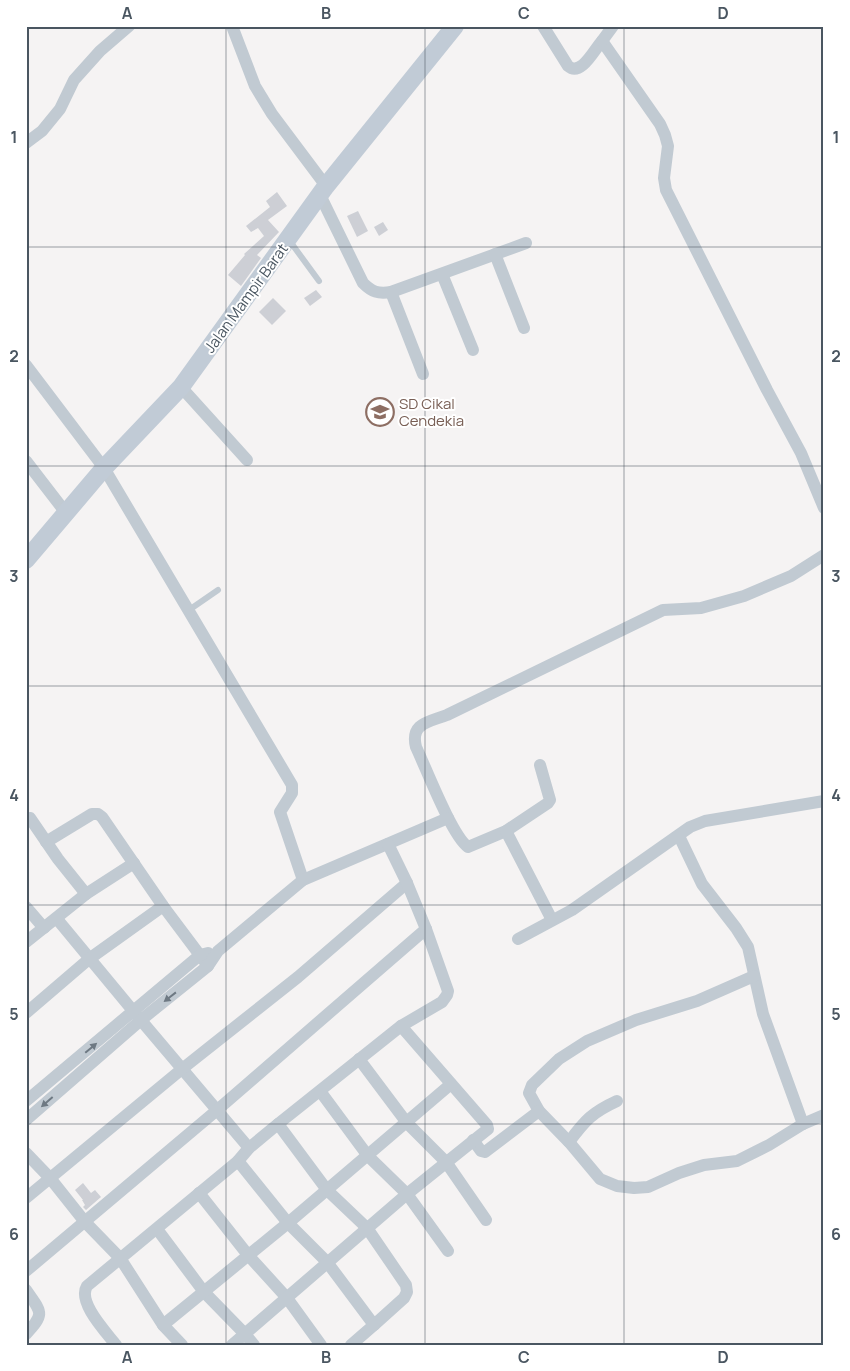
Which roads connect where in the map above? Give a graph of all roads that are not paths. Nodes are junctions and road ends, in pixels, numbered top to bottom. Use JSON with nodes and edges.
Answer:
{"nodes":[{"id":1,"x":129,"y":26,"type":"edge"},
{"id":2,"x":232,"y":26,"type":"edge"},
{"id":3,"x":455,"y":26,"type":"edge"},
{"id":4,"x":543,"y":26,"type":"edge"},
{"id":5,"x":613,"y":26,"type":"edge"},
{"id":6,"x":602,"y":40,"type":"junction"},
{"id":7,"x":26,"y":142,"type":"edge"},
{"id":8,"x":323,"y":191,"type":"junction"},
{"id":9,"x":289,"y":239,"type":"junction"},
{"id":10,"x":526,"y":243,"type":"dead end"},
{"id":11,"x":495,"y":254,"type":"junction"},
{"id":12,"x":442,"y":274,"type":"junction"},
{"id":13,"x":319,"y":281,"type":"dead end"},
{"id":14,"x":391,"y":292,"type":"junction"},
{"id":15,"x":524,"y":328,"type":"dead end"},
{"id":16,"x":473,"y":350,"type":"dead end"},
{"id":17,"x":26,"y":365,"type":"edge"},
{"id":18,"x":423,"y":374,"type":"dead end"},
{"id":19,"x":181,"y":387,"type":"junction"},
{"id":20,"x":247,"y":460,"type":"dead end"},
{"id":21,"x":26,"y":461,"type":"edge"},
{"id":22,"x":104,"y":468,"type":"junction"},
{"id":23,"x":824,"y":508,"type":"edge"},
{"id":24,"x":66,"y":513,"type":"junction"},
{"id":25,"x":824,"y":555,"type":"edge"},
{"id":26,"x":26,"y":560,"type":"edge"},
{"id":27,"x":218,"y":590,"type":"dead end"},
{"id":28,"x":189,"y":610,"type":"junction"},
{"id":29,"x":540,"y":765,"type":"dead end"},
{"id":30,"x":824,"y":802,"type":"edge"},
{"id":31,"x":30,"y":818,"type":"dead end"},
{"id":32,"x":448,"y":818,"type":"junction"},
{"id":33,"x":506,"y":831,"type":"junction"},
{"id":34,"x":679,"y":836,"type":"junction"},
{"id":35,"x":46,"y":842,"type":"junction"},
{"id":36,"x":388,"y":844,"type":"junction"},
{"id":37,"x":134,"y":863,"type":"junction"},
{"id":38,"x":303,"y":880,"type":"junction"},
{"id":39,"x":407,"y":883,"type":"junction"},
{"id":40,"x":86,"y":894,"type":"junction"},
{"id":41,"x":164,"y":906,"type":"junction"},
{"id":42,"x":26,"y":907,"type":"edge"},
{"id":43,"x":57,"y":919,"type":"junction"},
{"id":44,"x":552,"y":920,"type":"junction"},
{"id":45,"x":44,"y":928,"type":"junction"},
{"id":46,"x":426,"y":929,"type":"junction"},
{"id":47,"x":518,"y":939,"type":"dead end"},
{"id":48,"x":26,"y":942,"type":"edge"},
{"id":49,"x":218,"y":952,"type":"junction"},
{"id":50,"x":200,"y":955,"type":"junction"},
{"id":51,"x":89,"y":959,"type":"junction"},
{"id":52,"x":208,"y":966,"type":"junction"},
{"id":53,"x":754,"y":976,"type":"junction"},
{"id":54,"x":26,"y":1013,"type":"edge"},
{"id":55,"x":137,"y":1016,"type":"junction"},
{"id":56,"x":401,"y":1026,"type":"junction"},
{"id":57,"x":359,"y":1059,"type":"junction"},
{"id":58,"x":182,"y":1070,"type":"junction"},
{"id":59,"x":451,"y":1084,"type":"junction"},
{"id":60,"x":320,"y":1091,"type":"junction"},
{"id":61,"x":617,"y":1101,"type":"dead end"},
{"id":62,"x":26,"y":1102,"type":"edge"},
{"id":63,"x":216,"y":1111,"type":"junction"},
{"id":64,"x":539,"y":1111,"type":"junction"},
{"id":65,"x":824,"y":1115,"type":"edge"},
{"id":66,"x":26,"y":1120,"type":"edge"},
{"id":67,"x":407,"y":1123,"type":"junction"},
{"id":68,"x":278,"y":1124,"type":"junction"},
{"id":69,"x":803,"y":1124,"type":"junction"},
{"id":70,"x":473,"y":1140,"type":"junction"},
{"id":71,"x":569,"y":1142,"type":"junction"},
{"id":72,"x":249,"y":1148,"type":"junction"},
{"id":73,"x":26,"y":1153,"type":"edge"},
{"id":74,"x":368,"y":1156,"type":"junction"},
{"id":75,"x":238,"y":1161,"type":"junction"},
{"id":76,"x":446,"y":1162,"type":"junction"},
{"id":77,"x":50,"y":1178,"type":"junction"},
{"id":78,"x":327,"y":1190,"type":"junction"},
{"id":79,"x":199,"y":1193,"type":"junction"},
{"id":80,"x":407,"y":1194,"type":"junction"},
{"id":81,"x":26,"y":1198,"type":"edge"},
{"id":82,"x":486,"y":1220,"type":"dead end"},
{"id":83,"x":84,"y":1222,"type":"junction"},
{"id":84,"x":288,"y":1223,"type":"junction"},
{"id":85,"x":367,"y":1228,"type":"junction"},
{"id":86,"x":157,"y":1229,"type":"junction"},
{"id":87,"x":448,"y":1251,"type":"dead end"},
{"id":88,"x":248,"y":1255,"type":"junction"},
{"id":89,"x":120,"y":1258,"type":"junction"},
{"id":90,"x":327,"y":1262,"type":"junction"},
{"id":91,"x":26,"y":1271,"type":"edge"},
{"id":92,"x":26,"y":1290,"type":"edge"},
{"id":93,"x":204,"y":1292,"type":"junction"},
{"id":94,"x":286,"y":1298,"type":"junction"},
{"id":95,"x":374,"y":1325,"type":"junction"},
{"id":96,"x":164,"y":1326,"type":"junction"},
{"id":97,"x":26,"y":1334,"type":"edge"},
{"id":98,"x":245,"y":1334,"type":"junction"},
{"id":99,"x":109,"y":1342,"type":"edge"},
{"id":100,"x":182,"y":1345,"type":"edge"},
{"id":101,"x":232,"y":1345,"type":"edge"},
{"id":102,"x":254,"y":1345,"type":"edge"},
{"id":103,"x":321,"y":1345,"type":"edge"},
{"id":104,"x":351,"y":1345,"type":"edge"}],
"edges":[{"from":1,"to":7,"type":"street"},
{"from":2,"to":8,"type":"street"},
{"from":3,"to":8,"type":"street","name":"Jalan Mampir Barat"},
{"from":4,"to":6,"type":"street"},
{"from":5,"to":6,"type":"street"},
{"from":6,"to":23,"type":"street"},
{"from":8,"to":9,"type":"street","name":"Jalan Mampir Barat"},
{"from":8,"to":14,"type":"street"},
{"from":9,"to":13,"type":"lane"},
{"from":9,"to":19,"type":"street","name":"Jalan Mampir Barat"},
{"from":10,"to":11,"type":"street"},
{"from":11,"to":12,"type":"street"},
{"from":11,"to":15,"type":"street"},
{"from":12,"to":14,"type":"street"},
{"from":12,"to":16,"type":"street"},
{"from":14,"to":18,"type":"street"},
{"from":17,"to":22,"type":"street"},
{"from":19,"to":20,"type":"street"},
{"from":19,"to":22,"type":"street","name":"Jalan Mampir Barat"},
{"from":21,"to":24,"type":"street"},
{"from":22,"to":24,"type":"street","name":"Jalan Mampir Barat"},
{"from":22,"to":28,"type":"street"},
{"from":24,"to":26,"type":"street","name":"Jalan Mampir Barat"},
{"from":25,"to":32,"type":"street"},
{"from":27,"to":28,"type":"lane"},
{"from":28,"to":38,"type":"street"},
{"from":29,"to":33,"type":"street"},
{"from":30,"to":34,"type":"street"},
{"from":31,"to":35,"type":"street"},
{"from":32,"to":33,"type":"street"},
{"from":32,"to":36,"type":"street"},
{"from":33,"to":44,"type":"street"},
{"from":34,"to":44,"type":"street"},
{"from":34,"to":53,"type":"street"},
{"from":35,"to":37,"type":"street"},
{"from":35,"to":40,"type":"street"},
{"from":36,"to":38,"type":"street"},
{"from":36,"to":39,"type":"street"},
{"from":37,"to":40,"type":"street"},
{"from":37,"to":41,"type":"street"},
{"from":38,"to":49,"type":"street"},
{"from":39,"to":46,"type":"street"},
{"from":39,"to":58,"type":"street"},
{"from":40,"to":43,"type":"street"},
{"from":41,"to":50,"type":"street"},
{"from":41,"to":51,"type":"street"},
{"from":42,"to":45,"type":"street"},
{"from":43,"to":45,"type":"street"},
{"from":43,"to":51,"type":"street"},
{"from":44,"to":47,"type":"street"},
{"from":45,"to":48,"type":"street"},
{"from":46,"to":56,"type":"street"},
{"from":46,"to":63,"type":"street"},
{"from":49,"to":50,"type":"street"},
{"from":49,"to":52,"type":"street"},
{"from":50,"to":52,"type":"street"},
{"from":50,"to":55,"type":"street"},
{"from":51,"to":54,"type":"street"},
{"from":51,"to":55,"type":"street"},
{"from":52,"to":55,"type":"street","one_way":true},
{"from":53,"to":64,"type":"street"},
{"from":53,"to":69,"type":"street"},
{"from":55,"to":58,"type":"street"},
{"from":62,"to":55,"type":"street","one_way":true},
{"from":55,"to":66,"type":"street","one_way":true},
{"from":56,"to":57,"type":"street"},
{"from":56,"to":59,"type":"street"},
{"from":57,"to":60,"type":"street"},
{"from":57,"to":67,"type":"street"},
{"from":58,"to":63,"type":"street"},
{"from":58,"to":77,"type":"street"},
{"from":59,"to":67,"type":"street"},
{"from":59,"to":70,"type":"street"},
{"from":60,"to":68,"type":"street"},
{"from":60,"to":74,"type":"street"},
{"from":61,"to":71,"type":"street"},
{"from":63,"to":72,"type":"street"},
{"from":63,"to":83,"type":"street"},
{"from":64,"to":70,"type":"street"},
{"from":64,"to":71,"type":"street"},
{"from":65,"to":69,"type":"street"},
{"from":67,"to":74,"type":"street"},
{"from":67,"to":76,"type":"street"},
{"from":68,"to":72,"type":"street"},
{"from":68,"to":78,"type":"street"},
{"from":69,"to":71,"type":"street"},
{"from":70,"to":76,"type":"street"},
{"from":72,"to":75,"type":"street"},
{"from":73,"to":77,"type":"street"},
{"from":74,"to":78,"type":"street"},
{"from":74,"to":80,"type":"street"},
{"from":75,"to":79,"type":"street"},
{"from":75,"to":84,"type":"street"},
{"from":76,"to":80,"type":"street"},
{"from":76,"to":82,"type":"street"},
{"from":77,"to":81,"type":"street"},
{"from":77,"to":83,"type":"street"},
{"from":78,"to":84,"type":"street"},
{"from":78,"to":85,"type":"street"},
{"from":79,"to":86,"type":"street"},
{"from":79,"to":88,"type":"street"},
{"from":80,"to":85,"type":"street"},
{"from":80,"to":87,"type":"street"},
{"from":83,"to":89,"type":"street"},
{"from":83,"to":91,"type":"street"},
{"from":84,"to":88,"type":"street"},
{"from":84,"to":90,"type":"street"},
{"from":85,"to":90,"type":"street"},
{"from":85,"to":95,"type":"street"},
{"from":86,"to":89,"type":"street"},
{"from":86,"to":93,"type":"street"},
{"from":88,"to":93,"type":"street"},
{"from":88,"to":94,"type":"street"},
{"from":89,"to":96,"type":"street"},
{"from":89,"to":99,"type":"street"},
{"from":90,"to":94,"type":"street"},
{"from":90,"to":95,"type":"street"},
{"from":92,"to":97,"type":"street"},
{"from":93,"to":96,"type":"street"},
{"from":93,"to":98,"type":"street"},
{"from":94,"to":98,"type":"street"},
{"from":94,"to":103,"type":"street"},
{"from":95,"to":104,"type":"street"},
{"from":96,"to":100,"type":"street"},
{"from":98,"to":101,"type":"street"},
{"from":98,"to":102,"type":"street"}]}
